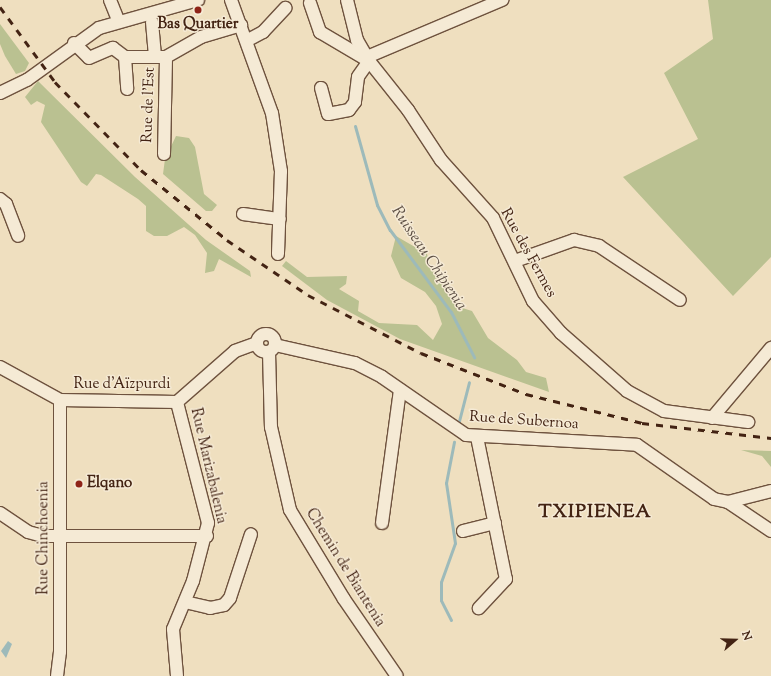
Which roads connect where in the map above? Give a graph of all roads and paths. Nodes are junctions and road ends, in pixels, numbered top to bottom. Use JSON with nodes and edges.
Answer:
{"nodes":[{"id":1,"x":110,"y":0,"type":"edge"},
{"id":2,"x":198,"y":0,"type":"edge"},
{"id":3,"x":231,"y":0,"type":"edge"},
{"id":4,"x":347,"y":0,"type":"edge"},
{"id":5,"x":502,"y":0,"type":"edge"},
{"id":6,"x":310,"y":3,"type":"dead end"},
{"id":7,"x":285,"y":8,"type":"dead end"},
{"id":8,"x":151,"y":11,"type":"edge"},
{"id":9,"x":118,"y":20,"type":"junction"},
{"id":10,"x":241,"y":25,"type":"junction"},
{"id":11,"x":248,"y":40,"type":"junction"},
{"id":12,"x":74,"y":43,"type":"junction"},
{"id":13,"x":126,"y":57,"type":"junction"},
{"id":14,"x":160,"y":57,"type":"junction"},
{"id":15,"x":368,"y":59,"type":"junction"},
{"id":16,"x":321,"y":88,"type":"dead end"},
{"id":17,"x":127,"y":89,"type":"dead end"},
{"id":18,"x":0,"y":93,"type":"edge"},
{"id":19,"x":164,"y":154,"type":"dead end"},
{"id":20,"x":0,"y":199,"type":"edge"},
{"id":21,"x":243,"y":214,"type":"dead end"},
{"id":22,"x":280,"y":219,"type":"junction"},
{"id":23,"x":18,"y":236,"type":"dead end"},
{"id":24,"x":278,"y":254,"type":"dead end"},
{"id":25,"x":515,"y":261,"type":"junction"},
{"id":26,"x":680,"y":300,"type":"dead end"},
{"id":27,"x":272,"y":348,"type":"junction"},
{"id":28,"x":771,"y":348,"type":"edge"},
{"id":29,"x":0,"y":367,"type":"edge"},
{"id":30,"x":400,"y":390,"type":"junction"},
{"id":31,"x":60,"y":400,"type":"junction"},
{"id":32,"x":177,"y":402,"type":"junction"},
{"id":33,"x":712,"y":418,"type":"junction"},
{"id":34,"x":748,"y":422,"type":"dead end"},
{"id":35,"x":477,"y":437,"type":"junction"},
{"id":36,"x":771,"y":491,"type":"edge"},
{"id":37,"x":728,"y":502,"type":"junction"},
{"id":38,"x":0,"y":513,"type":"edge"},
{"id":39,"x":382,"y":523,"type":"dead end"},
{"id":40,"x":495,"y":523,"type":"junction"},
{"id":41,"x":463,"y":531,"type":"dead end"},
{"id":42,"x":771,"y":531,"type":"edge"},
{"id":43,"x":251,"y":534,"type":"dead end"},
{"id":44,"x":60,"y":536,"type":"junction"},
{"id":45,"x":207,"y":536,"type":"junction"},
{"id":46,"x":185,"y":602,"type":"junction"},
{"id":47,"x":479,"y":608,"type":"dead end"},
{"id":48,"x":57,"y":676,"type":"edge"},
{"id":49,"x":177,"y":676,"type":"edge"},
{"id":50,"x":397,"y":676,"type":"edge"}],
"edges":[{"from":1,"to":9,"type":"street"},
{"from":2,"to":8,"type":"street"},
{"from":3,"to":10,"type":"street"},
{"from":4,"to":15,"type":"street","name":"Rue des Fermes"},
{"from":5,"to":15,"type":"street"},
{"from":6,"to":15,"type":"street"},
{"from":7,"to":11,"type":"street"},
{"from":8,"to":9,"type":"street"},
{"from":8,"to":14,"type":"street","name":"Rue de l'Est"},
{"from":9,"to":12,"type":"street"},
{"from":10,"to":11,"type":"street"},
{"from":10,"to":14,"type":"street"},
{"from":11,"to":22,"type":"street"},
{"from":12,"to":13,"type":"street"},
{"from":12,"to":18,"type":"street"},
{"from":13,"to":14,"type":"street"},
{"from":13,"to":17,"type":"street"},
{"from":14,"to":19,"type":"street","name":"Rue de l'Est"},
{"from":15,"to":16,"type":"street"},
{"from":15,"to":25,"type":"street","name":"Rue des Fermes"},
{"from":20,"to":23,"type":"street"},
{"from":21,"to":22,"type":"street"},
{"from":22,"to":24,"type":"street"},
{"from":25,"to":26,"type":"street"},
{"from":25,"to":33,"type":"street","name":"Rue des Fermes"},
{"from":27,"to":30,"type":"street","name":"Rue de Subernoa"},
{"from":27,"to":32,"type":"street","name":"Rue d'Aïzpurdi"},
{"from":27,"to":50,"type":"street","name":"Chemin de Biantenia"},
{"from":28,"to":33,"type":"street"},
{"from":29,"to":31,"type":"street","name":"Rue d'Aïzpurdi"},
{"from":30,"to":35,"type":"street","name":"Rue de Subernoa"},
{"from":30,"to":39,"type":"street"},
{"from":31,"to":32,"type":"street","name":"Rue d'Aïzpurdi"},
{"from":31,"to":44,"type":"street","name":"Rue Chinchoenia"},
{"from":32,"to":45,"type":"street","name":"Rue Marizabalenia"},
{"from":33,"to":34,"type":"street","name":"Rue des Fermes"},
{"from":35,"to":37,"type":"street","name":"Rue de Subernoa"},
{"from":35,"to":40,"type":"street"},
{"from":36,"to":37,"type":"street"},
{"from":37,"to":42,"type":"street","name":"Rue de Subernoa"},
{"from":38,"to":44,"type":"street"},
{"from":40,"to":41,"type":"street"},
{"from":40,"to":47,"type":"street"},
{"from":43,"to":46,"type":"street"},
{"from":44,"to":45,"type":"street"},
{"from":44,"to":48,"type":"street","name":"Rue Chinchoenia"},
{"from":45,"to":46,"type":"street","name":"Rue Marizabalenia"},
{"from":46,"to":49,"type":"street","name":"Rue Marizabalenia"}]}
